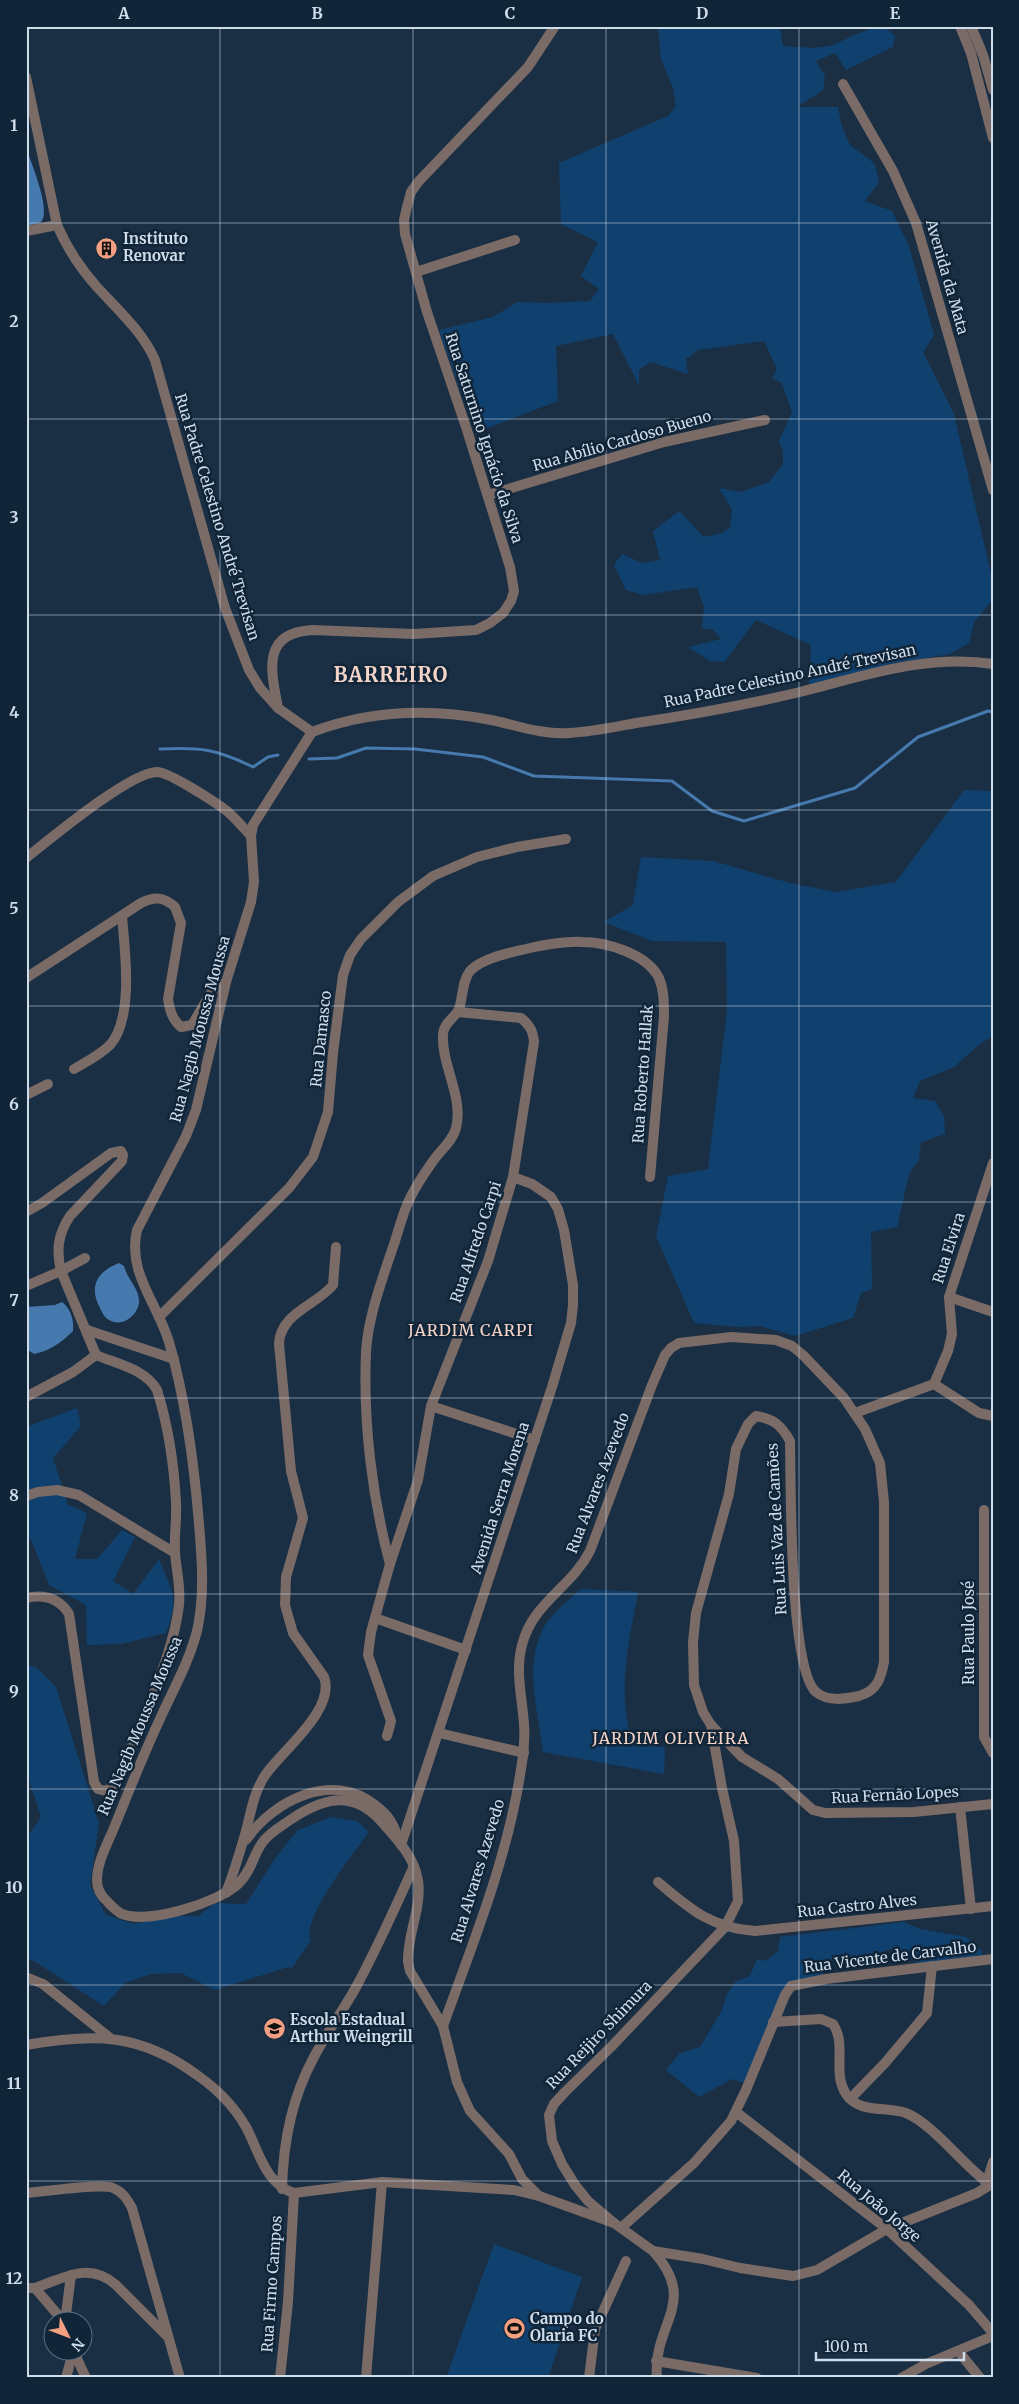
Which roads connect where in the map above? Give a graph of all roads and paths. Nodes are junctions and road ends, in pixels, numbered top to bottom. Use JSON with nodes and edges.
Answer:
{"nodes":[{"id":1,"x":555,"y":26,"type":"edge"},
{"id":2,"x":960,"y":26,"type":"edge"},
{"id":3,"x":972,"y":26,"type":"edge"},
{"id":4,"x":26,"y":77,"type":"edge"},
{"id":5,"x":843,"y":84,"type":"dead end"},
{"id":6,"x":993,"y":90,"type":"edge"},
{"id":7,"x":993,"y":138,"type":"edge"},
{"id":8,"x":57,"y":225,"type":"junction"},
{"id":9,"x":26,"y":231,"type":"edge"},
{"id":10,"x":515,"y":240,"type":"dead end"},
{"id":11,"x":416,"y":272,"type":"junction"},
{"id":12,"x":765,"y":420,"type":"dead end"},
{"id":13,"x":993,"y":490,"type":"edge"},
{"id":14,"x":488,"y":495,"type":"junction"},
{"id":15,"x":993,"y":664,"type":"edge"},
{"id":16,"x":278,"y":708,"type":"junction"},
{"id":17,"x":312,"y":732,"type":"junction"},
{"id":18,"x":251,"y":836,"type":"junction"},
{"id":19,"x":566,"y":839,"type":"dead end"},
{"id":20,"x":26,"y":858,"type":"edge"},
{"id":21,"x":122,"y":917,"type":"junction"},
{"id":22,"x":26,"y":978,"type":"edge"},
{"id":23,"x":226,"y":982,"type":"junction"},
{"id":24,"x":458,"y":1012,"type":"junction"},
{"id":25,"x":74,"y":1069,"type":"dead end"},
{"id":26,"x":48,"y":1084,"type":"dead end"},
{"id":27,"x":26,"y":1095,"type":"edge"},
{"id":28,"x":993,"y":1163,"type":"edge"},
{"id":29,"x":513,"y":1177,"type":"junction"},
{"id":30,"x":650,"y":1177,"type":"dead end"},
{"id":31,"x":26,"y":1212,"type":"edge"},
{"id":32,"x":336,"y":1247,"type":"dead end"},
{"id":33,"x":85,"y":1258,"type":"dead end"},
{"id":34,"x":60,"y":1271,"type":"junction"},
{"id":35,"x":26,"y":1286,"type":"edge"},
{"id":36,"x":949,"y":1297,"type":"junction"},
{"id":37,"x":993,"y":1312,"type":"edge"},
{"id":38,"x":159,"y":1317,"type":"junction"},
{"id":39,"x":87,"y":1330,"type":"junction"},
{"id":40,"x":96,"y":1355,"type":"junction"},
{"id":41,"x":174,"y":1359,"type":"junction"},
{"id":42,"x":934,"y":1384,"type":"junction"},
{"id":43,"x":26,"y":1397,"type":"edge"},
{"id":44,"x":431,"y":1406,"type":"junction"},
{"id":45,"x":855,"y":1412,"type":"junction"},
{"id":46,"x":993,"y":1416,"type":"edge"},
{"id":47,"x":535,"y":1440,"type":"junction"},
{"id":48,"x":26,"y":1496,"type":"edge"},
{"id":49,"x":984,"y":1510,"type":"dead end"},
{"id":50,"x":175,"y":1553,"type":"junction"},
{"id":51,"x":390,"y":1564,"type":"junction"},
{"id":52,"x":26,"y":1598,"type":"edge"},
{"id":53,"x":375,"y":1618,"type":"junction"},
{"id":54,"x":466,"y":1650,"type":"junction"},
{"id":55,"x":989,"y":1677,"type":"edge"},
{"id":56,"x":712,"y":1725,"type":"junction"},
{"id":57,"x":438,"y":1733,"type":"junction"},
{"id":58,"x":386,"y":1736,"type":"dead end"},
{"id":59,"x":524,"y":1753,"type":"junction"},
{"id":60,"x":993,"y":1753,"type":"edge"},
{"id":61,"x":993,"y":1804,"type":"edge"},
{"id":62,"x":960,"y":1807,"type":"junction"},
{"id":63,"x":400,"y":1844,"type":"junction"},
{"id":64,"x":241,"y":1847,"type":"junction"},
{"id":65,"x":414,"y":1866,"type":"junction"},
{"id":66,"x":658,"y":1882,"type":"dead end"},
{"id":67,"x":226,"y":1894,"type":"junction"},
{"id":68,"x":993,"y":1906,"type":"edge"},
{"id":69,"x":971,"y":1909,"type":"junction"},
{"id":70,"x":724,"y":1927,"type":"junction"},
{"id":71,"x":993,"y":1959,"type":"edge"},
{"id":72,"x":932,"y":1966,"type":"junction"},
{"id":73,"x":26,"y":1977,"type":"edge"},
{"id":74,"x":773,"y":2022,"type":"junction"},
{"id":75,"x":443,"y":2026,"type":"junction"},
{"id":76,"x":110,"y":2038,"type":"junction"},
{"id":77,"x":26,"y":2045,"type":"edge"},
{"id":78,"x":850,"y":2099,"type":"junction"},
{"id":79,"x":736,"y":2112,"type":"junction"},
{"id":80,"x":993,"y":2162,"type":"edge"},
{"id":81,"x":382,"y":2182,"type":"junction"},
{"id":82,"x":988,"y":2184,"type":"edge"},
{"id":83,"x":282,"y":2189,"type":"junction"},
{"id":84,"x":26,"y":2193,"type":"edge"},
{"id":85,"x":294,"y":2193,"type":"junction"},
{"id":86,"x":539,"y":2196,"type":"junction"},
{"id":87,"x":618,"y":2225,"type":"junction"},
{"id":88,"x":887,"y":2229,"type":"junction"},
{"id":89,"x":652,"y":2251,"type":"junction"},
{"id":90,"x":626,"y":2261,"type":"dead end"},
{"id":91,"x":71,"y":2276,"type":"junction"},
{"id":92,"x":30,"y":2288,"type":"edge"},
{"id":93,"x":55,"y":2312,"type":"edge"},
{"id":94,"x":66,"y":2312,"type":"edge"},
{"id":95,"x":993,"y":2335,"type":"edge"},
{"id":96,"x":166,"y":2336,"type":"junction"},
{"id":97,"x":959,"y":2352,"type":"junction"},
{"id":98,"x":656,"y":2361,"type":"junction"},
{"id":99,"x":70,"y":2362,"type":"edge"},
{"id":100,"x":78,"y":2362,"type":"edge"},
{"id":101,"x":66,"y":2378,"type":"edge"},
{"id":102,"x":86,"y":2378,"type":"edge"},
{"id":103,"x":180,"y":2378,"type":"edge"},
{"id":104,"x":280,"y":2378,"type":"edge"},
{"id":105,"x":366,"y":2378,"type":"edge"},
{"id":106,"x":589,"y":2378,"type":"edge"},
{"id":107,"x":657,"y":2378,"type":"edge"},
{"id":108,"x":754,"y":2378,"type":"edge"},
{"id":109,"x":901,"y":2378,"type":"edge"},
{"id":110,"x":980,"y":2378,"type":"edge"}],
"edges":[{"from":1,"to":11,"type":"street","name":"Rua Saturnino Ignácio da Silva"},
{"from":2,"to":7,"type":"street"},
{"from":3,"to":6,"type":"street"},
{"from":4,"to":8,"type":"street","name":"Rua Padre Celestino André Trevisan"},
{"from":5,"to":13,"type":"street","name":"Avenida da Mata"},
{"from":8,"to":9,"type":"street"},
{"from":8,"to":16,"type":"street","name":"Rua Padre Celestino André Trevisan"},
{"from":10,"to":11,"type":"street"},
{"from":11,"to":14,"type":"street","name":"Rua Saturnino Ignácio da Silva"},
{"from":12,"to":14,"type":"street","name":"Rua Abílio Cardoso Bueno"},
{"from":14,"to":16,"type":"street","name":"Rua Saturnino Ignácio da Silva"},
{"from":15,"to":17,"type":"street","name":"Rua Padre Celestino André Trevisan"},
{"from":16,"to":17,"type":"street","name":"Rua Padre Celestino André Trevisan"},
{"from":17,"to":18,"type":"street","name":"Rua Nagib Moussa Moussa"},
{"from":18,"to":20,"type":"street"},
{"from":18,"to":23,"type":"street","name":"Rua Nagib Moussa Moussa"},
{"from":19,"to":38,"type":"street","name":"Rua Damasco"},
{"from":21,"to":22,"type":"street"},
{"from":21,"to":23,"type":"street"},
{"from":21,"to":25,"type":"street"},
{"from":23,"to":38,"type":"street","name":"Rua Nagib Moussa Moussa"},
{"from":24,"to":29,"type":"street","name":"Rua Alfredo Carpi"},
{"from":24,"to":30,"type":"street","name":"Rua Roberto Hallak"},
{"from":24,"to":51,"type":"street"},
{"from":26,"to":27,"type":"street"},
{"from":28,"to":36,"type":"street","name":"Rua Elvira"},
{"from":29,"to":44,"type":"street","name":"Rua Alfredo Carpi"},
{"from":29,"to":47,"type":"street","name":"Avenida Serra Morena"},
{"from":31,"to":34,"type":"street"},
{"from":32,"to":64,"type":"street"},
{"from":33,"to":34,"type":"street"},
{"from":34,"to":35,"type":"street"},
{"from":34,"to":39,"type":"street"},
{"from":36,"to":37,"type":"street","name":"Rua Elvira"},
{"from":36,"to":42,"type":"street"},
{"from":38,"to":41,"type":"street","name":"Rua Nagib Moussa Moussa"},
{"from":39,"to":40,"type":"street"},
{"from":39,"to":41,"type":"street"},
{"from":40,"to":43,"type":"street"},
{"from":40,"to":50,"type":"street"},
{"from":41,"to":67,"type":"street","name":"Rua Nagib Moussa Moussa"},
{"from":42,"to":45,"type":"street"},
{"from":42,"to":46,"type":"street"},
{"from":44,"to":47,"type":"street"},
{"from":44,"to":51,"type":"street","name":"Rua Alfredo Carpi"},
{"from":45,"to":56,"type":"street","name":"Rua Luis Vaz de Camões"},
{"from":45,"to":59,"type":"street","name":"Rua Alvares Azevedo"},
{"from":47,"to":54,"type":"street","name":"Avenida Serra Morena"},
{"from":48,"to":50,"type":"street"},
{"from":49,"to":55,"type":"street","name":"Rua Paulo José"},
{"from":50,"to":52,"type":"street"},
{"from":51,"to":53,"type":"street","name":"Rua Alfredo Carpi"},
{"from":53,"to":54,"type":"street"},
{"from":53,"to":58,"type":"street","name":"Rua Alfredo Carpi"},
{"from":54,"to":57,"type":"street","name":"Avenida Serra Morena"},
{"from":55,"to":60,"type":"street","name":"Rua Paulo José"},
{"from":56,"to":62,"type":"street","name":"Rua Fernão Lopes"},
{"from":56,"to":70,"type":"street","name":"Rua Luis Vaz de Camões"},
{"from":57,"to":59,"type":"street"},
{"from":57,"to":63,"type":"street","name":"Avenida Serra Morena"},
{"from":59,"to":75,"type":"street","name":"Rua Alvares Azevedo"},
{"from":61,"to":62,"type":"street","name":"Rua Fernão Lopes"},
{"from":62,"to":69,"type":"street"},
{"from":63,"to":64,"type":"street"},
{"from":63,"to":65,"type":"street","name":"Rua Nagib Moussa Moussa"},
{"from":63,"to":67,"type":"street","name":"Rua Nagib Moussa Moussa"},
{"from":64,"to":67,"type":"street"},
{"from":65,"to":75,"type":"street","name":"Rua Nagib Moussa Moussa"},
{"from":65,"to":83,"type":"street"},
{"from":66,"to":70,"type":"street","name":"Rua Castro Alves"},
{"from":68,"to":69,"type":"street","name":"Rua Castro Alves"},
{"from":69,"to":70,"type":"street","name":"Rua Castro Alves"},
{"from":70,"to":87,"type":"street","name":"Rua Reijiro Shimura"},
{"from":71,"to":72,"type":"street","name":"Rua Vicente de Carvalho"},
{"from":72,"to":74,"type":"street","name":"Rua Vicente de Carvalho"},
{"from":72,"to":78,"type":"street"},
{"from":73,"to":76,"type":"street"},
{"from":74,"to":78,"type":"street"},
{"from":74,"to":79,"type":"street","name":"Rua Vicente de Carvalho"},
{"from":75,"to":86,"type":"street","name":"Rua Nagib Moussa Moussa"},
{"from":76,"to":77,"type":"street"},
{"from":76,"to":83,"type":"street"},
{"from":78,"to":82,"type":"street"},
{"from":79,"to":87,"type":"street","name":"Rua Vicente de Carvalho"},
{"from":79,"to":88,"type":"street","name":"Rua João Jorge"},
{"from":80,"to":82,"type":"street"},
{"from":81,"to":85,"type":"street"},
{"from":81,"to":86,"type":"street"},
{"from":81,"to":105,"type":"street"},
{"from":82,"to":88,"type":"street"},
{"from":83,"to":85,"type":"street"},
{"from":84,"to":96,"type":"street"},
{"from":85,"to":104,"type":"street","name":"Rua Firmo Campos"},
{"from":86,"to":87,"type":"street"},
{"from":87,"to":89,"type":"street","name":"Rua Reijiro Shimura"},
{"from":88,"to":89,"type":"street"},
{"from":88,"to":95,"type":"street","name":"Rua João Jorge"},
{"from":89,"to":98,"type":"street","name":"Rua Reijiro Shimura"},
{"from":90,"to":106,"type":"street"},
{"from":91,"to":92,"type":"street"},
{"from":91,"to":94,"type":"street"},
{"from":91,"to":96,"type":"street"},
{"from":92,"to":93,"type":"street"},
{"from":95,"to":97,"type":"street"},
{"from":96,"to":103,"type":"street"},
{"from":97,"to":109,"type":"street"},
{"from":97,"to":110,"type":"street"},
{"from":98,"to":107,"type":"street","name":"Rua Reijiro Shimura"},
{"from":98,"to":108,"type":"street"},
{"from":99,"to":101,"type":"street"},
{"from":100,"to":102,"type":"street"}]}
